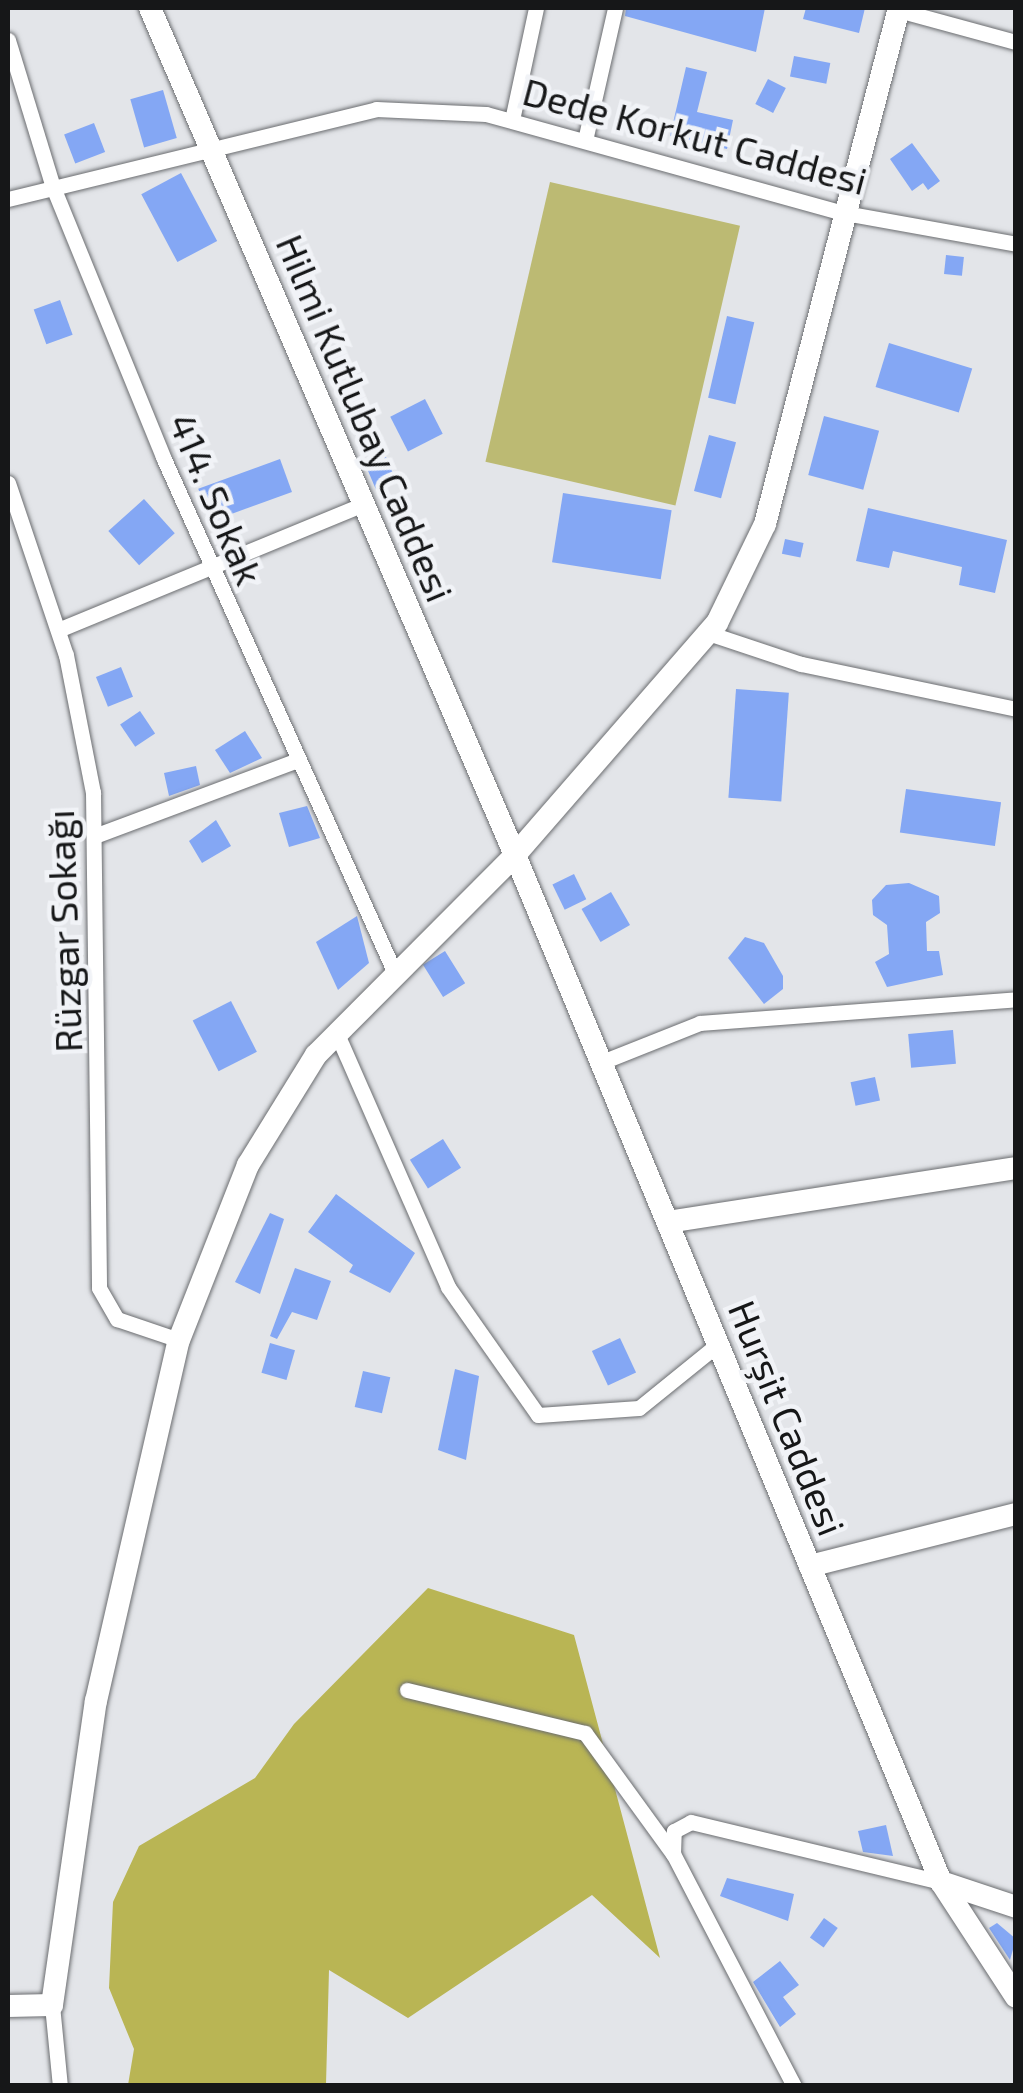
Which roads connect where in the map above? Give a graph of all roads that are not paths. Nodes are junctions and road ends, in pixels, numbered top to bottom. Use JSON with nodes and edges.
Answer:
{"nodes":[{"id":1,"x":150,"y":8,"type":"edge"},
{"id":2,"x":536,"y":8,"type":"edge"},
{"id":3,"x":614,"y":8,"type":"edge"},
{"id":4,"x":898,"y":9,"type":"edge"},
{"id":5,"x":8,"y":40,"type":"edge"},
{"id":6,"x":1016,"y":42,"type":"edge"},
{"id":7,"x":512,"y":120,"type":"junction"},
{"id":8,"x":586,"y":136,"type":"junction"},
{"id":9,"x":212,"y":152,"type":"junction"},
{"id":10,"x":53,"y":187,"type":"junction"},
{"id":11,"x":8,"y":198,"type":"edge"},
{"id":12,"x":839,"y":212,"type":"junction"},
{"id":13,"x":1016,"y":244,"type":"edge"},
{"id":14,"x":8,"y":483,"type":"edge"},
{"id":15,"x":364,"y":504,"type":"junction"},
{"id":16,"x":13,"y":516,"type":"edge"},
{"id":17,"x":211,"y":572,"type":"junction"},
{"id":18,"x":58,"y":630,"type":"junction"},
{"id":19,"x":708,"y":633,"type":"junction"},
{"id":20,"x":1016,"y":709,"type":"edge"},
{"id":21,"x":294,"y":762,"type":"junction"},
{"id":22,"x":97,"y":835,"type":"junction"},
{"id":23,"x":515,"y":855,"type":"junction"},
{"id":24,"x":394,"y":971,"type":"junction"},
{"id":25,"x":1016,"y":1000,"type":"edge"},
{"id":26,"x":337,"y":1034,"type":"junction"},
{"id":27,"x":602,"y":1062,"type":"junction"},
{"id":28,"x":1016,"y":1168,"type":"edge"},
{"id":29,"x":668,"y":1222,"type":"junction"},
{"id":30,"x":179,"y":1340,"type":"junction"},
{"id":31,"x":718,"y":1344,"type":"junction"},
{"id":32,"x":1016,"y":1514,"type":"edge"},
{"id":33,"x":810,"y":1566,"type":"junction"},
{"id":34,"x":407,"y":1690,"type":"dead end"},
{"id":35,"x":650,"y":1824,"type":"junction"},
{"id":36,"x":674,"y":1830,"type":"junction"},
{"id":37,"x":673,"y":1854,"type":"junction"},
{"id":38,"x":941,"y":1882,"type":"junction"},
{"id":39,"x":1016,"y":1907,"type":"edge"},
{"id":40,"x":1016,"y":1997,"type":"edge"},
{"id":41,"x":52,"y":2005,"type":"junction"},
{"id":42,"x":8,"y":2006,"type":"edge"},
{"id":43,"x":60,"y":2086,"type":"edge"},
{"id":44,"x":794,"y":2086,"type":"edge"}],
"edges":[{"from":1,"to":9,"type":"street","name":"Hilmi Kutlubay Caddesi"},
{"from":2,"to":7,"type":"street"},
{"from":3,"to":8,"type":"street"},
{"from":4,"to":6,"type":"street"},
{"from":4,"to":12,"type":"street"},
{"from":5,"to":10,"type":"street","name":"414. Sokak"},
{"from":7,"to":8,"type":"street","name":"Dede Korkut Caddesi"},
{"from":7,"to":9,"type":"street","name":"Dede Korkut Caddesi"},
{"from":8,"to":12,"type":"street","name":"Dede Korkut Caddesi"},
{"from":9,"to":10,"type":"street","name":"Dede Korkut Caddesi"},
{"from":9,"to":15,"type":"street","name":"Hilmi Kutlubay Caddesi"},
{"from":10,"to":11,"type":"street","name":"Dede Korkut Caddesi"},
{"from":10,"to":17,"type":"street","name":"414. Sokak"},
{"from":12,"to":13,"type":"street","name":"Dede Korkut Caddesi"},
{"from":12,"to":19,"type":"street"},
{"from":14,"to":16,"type":"street","name":"Rüzgar Sokağı"},
{"from":15,"to":17,"type":"street"},
{"from":15,"to":23,"type":"street","name":"Hilmi Kutlubay Caddesi"},
{"from":16,"to":18,"type":"street","name":"Rüzgar Sokağı"},
{"from":17,"to":18,"type":"street"},
{"from":17,"to":21,"type":"street","name":"414. Sokak"},
{"from":18,"to":22,"type":"street","name":"Rüzgar Sokağı"},
{"from":19,"to":20,"type":"street"},
{"from":19,"to":23,"type":"street"},
{"from":21,"to":22,"type":"street"},
{"from":21,"to":24,"type":"street","name":"414. Sokak"},
{"from":22,"to":30,"type":"street","name":"Rüzgar Sokağı"},
{"from":23,"to":24,"type":"street"},
{"from":23,"to":27,"type":"street","name":"Hurşit Caddesi"},
{"from":24,"to":26,"type":"street"},
{"from":25,"to":27,"type":"street"},
{"from":26,"to":30,"type":"street"},
{"from":26,"to":31,"type":"street"},
{"from":27,"to":29,"type":"street","name":"Hurşit Caddesi"},
{"from":28,"to":29,"type":"street"},
{"from":29,"to":31,"type":"street","name":"Hurşit Caddesi"},
{"from":30,"to":41,"type":"street"},
{"from":31,"to":33,"type":"street","name":"Hurşit Caddesi"},
{"from":32,"to":33,"type":"street"},
{"from":33,"to":38,"type":"street","name":"Hurşit Caddesi"},
{"from":34,"to":35,"type":"street"},
{"from":35,"to":36,"type":"street"},
{"from":35,"to":37,"type":"street"},
{"from":36,"to":37,"type":"street"},
{"from":36,"to":38,"type":"street"},
{"from":37,"to":44,"type":"street"},
{"from":38,"to":39,"type":"street"},
{"from":38,"to":40,"type":"street","name":"Hurşit Caddesi"},
{"from":41,"to":42,"type":"street"},
{"from":41,"to":43,"type":"street"}]}
